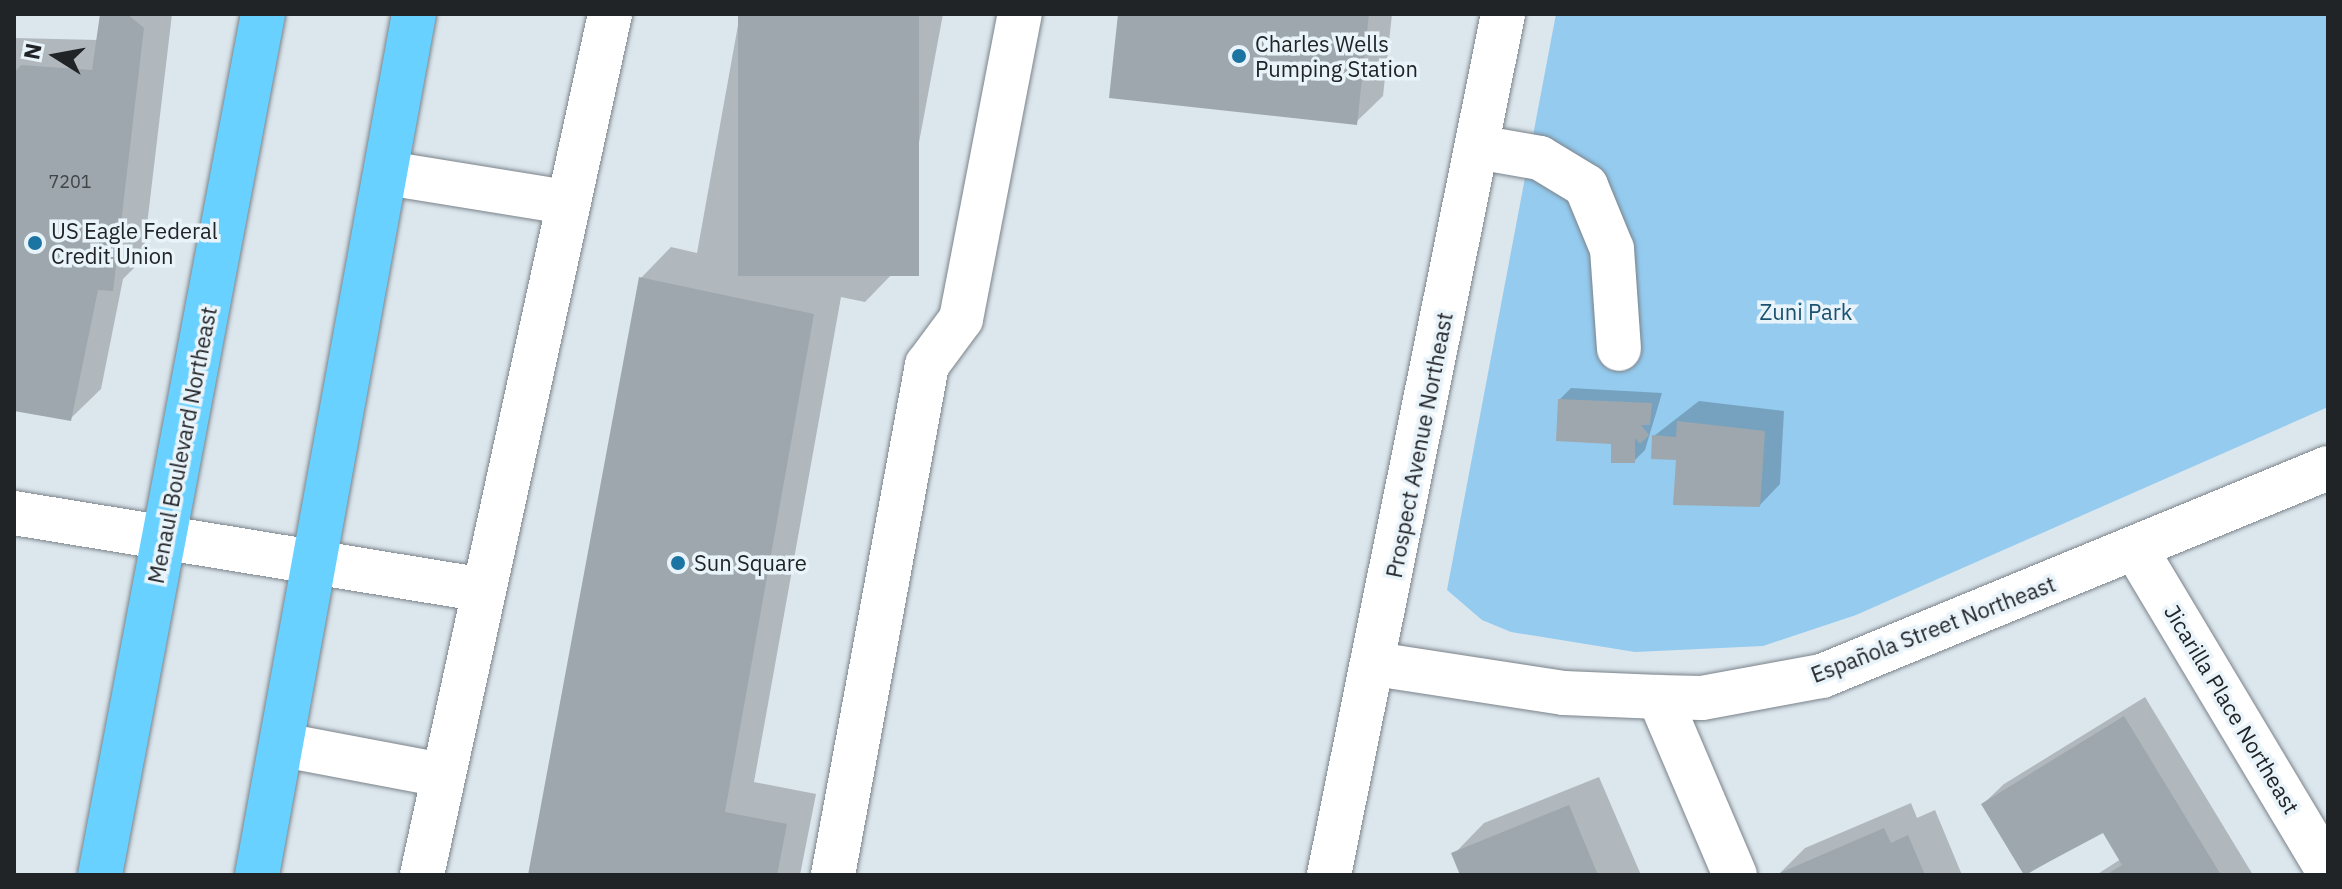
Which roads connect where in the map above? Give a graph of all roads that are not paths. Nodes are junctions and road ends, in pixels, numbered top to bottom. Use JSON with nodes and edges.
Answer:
{"nodes":[{"id":1,"x":263,"y":14,"type":"edge"},
{"id":2,"x":414,"y":14,"type":"edge"},
{"id":3,"x":610,"y":14,"type":"edge"},
{"id":4,"x":1020,"y":14,"type":"edge"},
{"id":5,"x":1503,"y":14,"type":"edge"},
{"id":6,"x":1477,"y":147,"type":"junction"},
{"id":7,"x":387,"y":173,"type":"junction"},
{"id":8,"x":566,"y":202,"type":"junction"},
{"id":9,"x":1619,"y":349,"type":"dead end"},
{"id":10,"x":2328,"y":468,"type":"edge"},
{"id":11,"x":14,"y":513,"type":"edge"},
{"id":12,"x":164,"y":542,"type":"junction"},
{"id":13,"x":2135,"y":548,"type":"junction"},
{"id":14,"x":317,"y":563,"type":"junction"},
{"id":15,"x":482,"y":590,"type":"junction"},
{"id":16,"x":1375,"y":664,"type":"junction"},
{"id":17,"x":1659,"y":697,"type":"junction"},
{"id":18,"x":283,"y":745,"type":"junction"},
{"id":19,"x":442,"y":775,"type":"junction"},
{"id":20,"x":2328,"y":870,"type":"edge"},
{"id":21,"x":100,"y":875,"type":"edge"},
{"id":22,"x":257,"y":875,"type":"edge"},
{"id":23,"x":422,"y":875,"type":"edge"},
{"id":24,"x":833,"y":875,"type":"edge"},
{"id":25,"x":1329,"y":875,"type":"edge"},
{"id":26,"x":1735,"y":875,"type":"edge"}],
"edges":[{"from":1,"to":12,"type":"main road","name":"Menaul Boulevard Northeast"},
{"from":2,"to":7,"type":"main road"},
{"from":3,"to":8,"type":"street"},
{"from":4,"to":24,"type":"street"},
{"from":5,"to":6,"type":"street","name":"Prospect Avenue Northeast"},
{"from":6,"to":9,"type":"street"},
{"from":6,"to":16,"type":"street","name":"Prospect Avenue Northeast"},
{"from":7,"to":8,"type":"street"},
{"from":7,"to":14,"type":"main road"},
{"from":8,"to":15,"type":"street"},
{"from":10,"to":13,"type":"street","name":"Española Street Northeast"},
{"from":11,"to":12,"type":"street"},
{"from":12,"to":14,"type":"street"},
{"from":12,"to":21,"type":"main road","name":"Menaul Boulevard Northeast"},
{"from":13,"to":17,"type":"street","name":"Española Street Northeast"},
{"from":13,"to":20,"type":"street","name":"Jicarilla Place Northeast"},
{"from":14,"to":15,"type":"street"},
{"from":14,"to":18,"type":"main road"},
{"from":15,"to":19,"type":"street"},
{"from":16,"to":17,"type":"street","name":"Española Street Northeast"},
{"from":16,"to":25,"type":"street","name":"Prospect Avenue Northeast"},
{"from":17,"to":26,"type":"street"},
{"from":18,"to":19,"type":"street"},
{"from":18,"to":22,"type":"main road"},
{"from":19,"to":23,"type":"street"}]}
